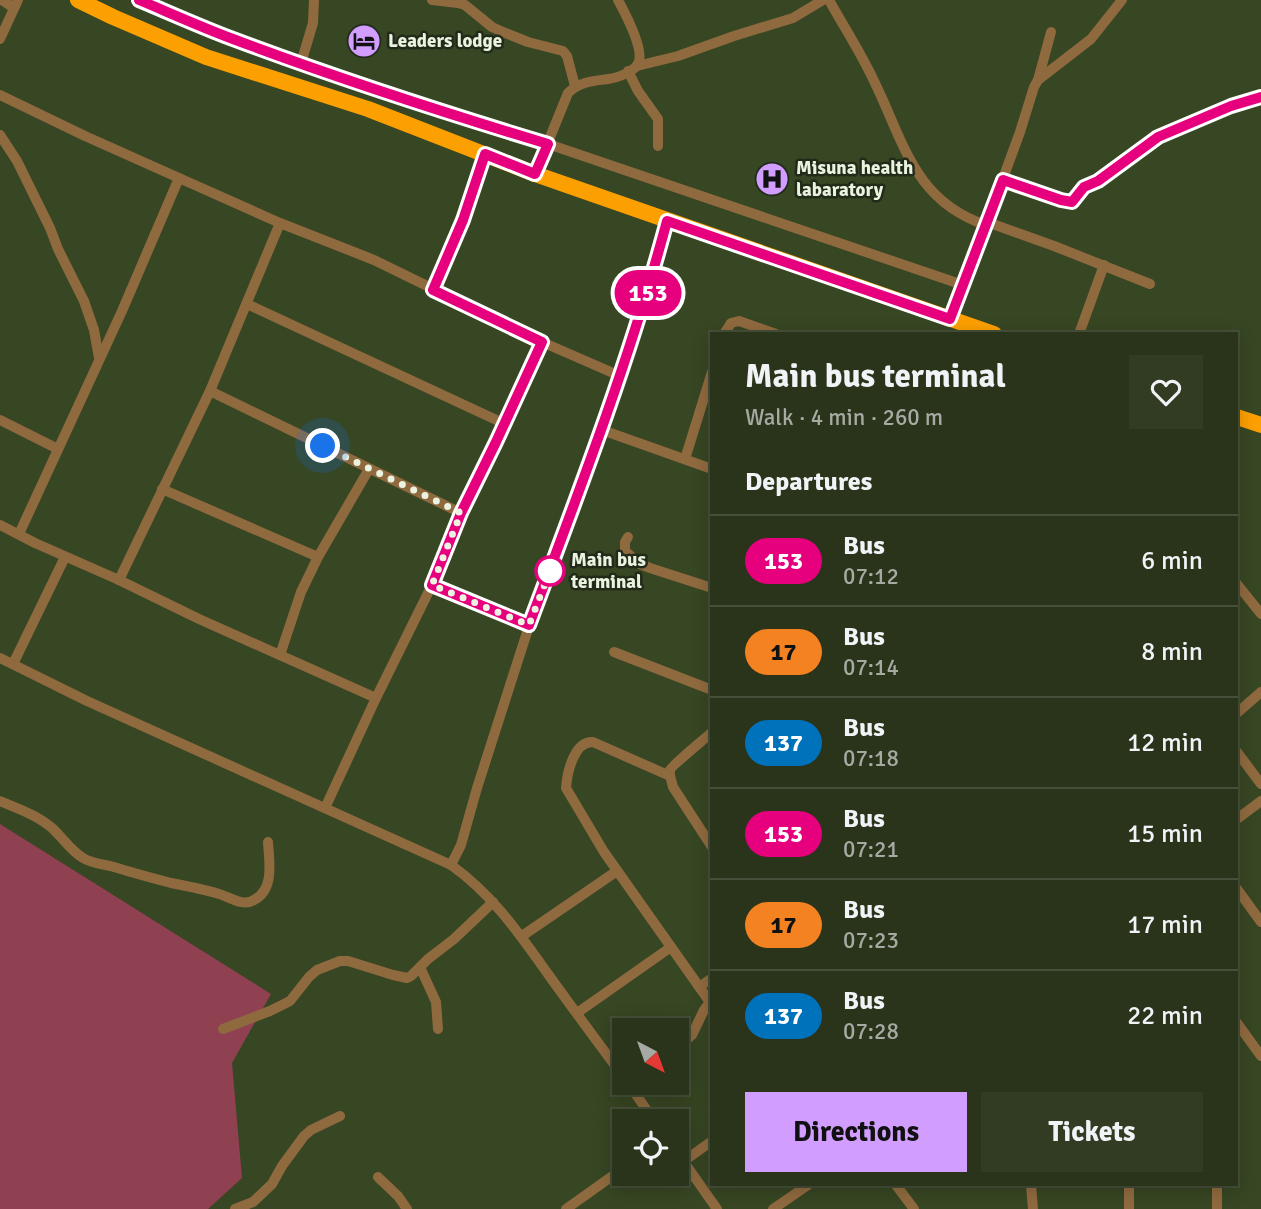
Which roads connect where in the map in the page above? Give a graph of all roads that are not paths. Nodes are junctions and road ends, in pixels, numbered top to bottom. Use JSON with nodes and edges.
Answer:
{"nodes":[{"id":1,"x":2,"y":0,"type":"edge"},
{"id":2,"x":78,"y":0,"type":"edge"},
{"id":3,"x":139,"y":0,"type":"edge"},
{"id":4,"x":314,"y":0,"type":"edge"},
{"id":5,"x":432,"y":0,"type":"edge"},
{"id":6,"x":618,"y":0,"type":"edge"},
{"id":7,"x":823,"y":0,"type":"edge"},
{"id":8,"x":829,"y":0,"type":"edge"},
{"id":9,"x":1122,"y":0,"type":"edge"},
{"id":10,"x":467,"y":3,"type":"edge"},
{"id":11,"x":16,"y":4,"type":"edge"},
{"id":12,"x":1051,"y":32,"type":"dead end"},
{"id":13,"x":0,"y":39,"type":"edge"},
{"id":14,"x":301,"y":63,"type":"junction"},
{"id":15,"x":633,"y":68,"type":"junction"},
{"id":16,"x":1038,"y":80,"type":"junction"},
{"id":17,"x":575,"y":86,"type":"junction"},
{"id":18,"x":4,"y":97,"type":"edge"},
{"id":19,"x":1261,"y":97,"type":"edge"},
{"id":20,"x":0,"y":109,"type":"edge"},
{"id":21,"x":0,"y":135,"type":"edge"},
{"id":22,"x":548,"y":144,"type":"junction"},
{"id":23,"x":658,"y":146,"type":"dead end"},
{"id":24,"x":485,"y":154,"type":"junction"},
{"id":25,"x":535,"y":174,"type":"junction"},
{"id":26,"x":179,"y":178,"type":"junction"},
{"id":27,"x":1003,"y":180,"type":"junction"},
{"id":28,"x":667,"y":221,"type":"junction"},
{"id":29,"x":280,"y":223,"type":"junction"},
{"id":30,"x":987,"y":224,"type":"junction"},
{"id":31,"x":1104,"y":265,"type":"junction"},
{"id":32,"x":1150,"y":284,"type":"dead end"},
{"id":33,"x":963,"y":285,"type":"junction"},
{"id":34,"x":433,"y":290,"type":"junction"},
{"id":35,"x":247,"y":304,"type":"junction"},
{"id":36,"x":950,"y":319,"type":"junction"},
{"id":37,"x":725,"y":332,"type":"edge"},
{"id":38,"x":770,"y":332,"type":"edge"},
{"id":39,"x":988,"y":332,"type":"edge"},
{"id":40,"x":1080,"y":332,"type":"edge"},
{"id":41,"x":542,"y":342,"type":"junction"},
{"id":42,"x":99,"y":358,"type":"junction"},
{"id":43,"x":620,"y":376,"type":"junction"},
{"id":44,"x":710,"y":378,"type":"edge"},
{"id":45,"x":209,"y":391,"type":"junction"},
{"id":46,"x":1238,"y":417,"type":"edge"},
{"id":47,"x":0,"y":420,"type":"edge"},
{"id":48,"x":505,"y":424,"type":"junction"},
{"id":49,"x":1261,"y":425,"type":"edge"},
{"id":50,"x":602,"y":430,"type":"junction"},
{"id":51,"x":58,"y":449,"type":"junction"},
{"id":52,"x":685,"y":459,"type":"junction"},
{"id":53,"x":710,"y":468,"type":"edge"},
{"id":54,"x":369,"y":469,"type":"junction"},
{"id":55,"x":162,"y":489,"type":"junction"},
{"id":56,"x":461,"y":513,"type":"junction"},
{"id":57,"x":0,"y":525,"type":"edge"},
{"id":58,"x":19,"y":534,"type":"junction"},
{"id":59,"x":628,"y":537,"type":"dead end"},
{"id":60,"x":65,"y":556,"type":"junction"},
{"id":61,"x":318,"y":557,"type":"junction"},
{"id":62,"x":119,"y":580,"type":"junction"},
{"id":63,"x":1238,"y":584,"type":"edge"},
{"id":64,"x":432,"y":585,"type":"junction"},
{"id":65,"x":710,"y":587,"type":"edge"},
{"id":66,"x":1261,"y":614,"type":"edge"},
{"id":67,"x":529,"y":625,"type":"junction"},
{"id":68,"x":614,"y":652,"type":"dead end"},
{"id":69,"x":280,"y":655,"type":"junction"},
{"id":70,"x":0,"y":658,"type":"edge"},
{"id":71,"x":13,"y":664,"type":"junction"},
{"id":72,"x":710,"y":689,"type":"edge"},
{"id":73,"x":1261,"y":692,"type":"edge"},
{"id":74,"x":376,"y":698,"type":"junction"},
{"id":75,"x":1238,"y":712,"type":"edge"},
{"id":76,"x":710,"y":734,"type":"edge"},
{"id":77,"x":1238,"y":753,"type":"edge"},
{"id":78,"x":670,"y":776,"type":"junction"},
{"id":79,"x":1261,"y":784,"type":"edge"},
{"id":80,"x":1261,"y":801,"type":"edge"},
{"id":81,"x":0,"y":802,"type":"edge"},
{"id":82,"x":325,"y":808,"type":"junction"},
{"id":83,"x":1238,"y":818,"type":"edge"},
{"id":84,"x":268,"y":842,"type":"dead end"},
{"id":85,"x":710,"y":845,"type":"edge"},
{"id":86,"x":451,"y":865,"type":"junction"},
{"id":87,"x":617,"y":871,"type":"junction"},
{"id":88,"x":1238,"y":890,"type":"edge"},
{"id":89,"x":1261,"y":898,"type":"edge"},
{"id":90,"x":494,"y":902,"type":"junction"},
{"id":91,"x":1251,"y":906,"type":"junction"},
{"id":92,"x":1261,"y":922,"type":"edge"},
{"id":93,"x":522,"y":936,"type":"junction"},
{"id":94,"x":671,"y":947,"type":"junction"},
{"id":95,"x":420,"y":967,"type":"junction"},
{"id":96,"x":710,"y":979,"type":"edge"},
{"id":97,"x":699,"y":987,"type":"junction"},
{"id":98,"x":710,"y":1003,"type":"edge"},
{"id":99,"x":710,"y":1005,"type":"edge"},
{"id":100,"x":577,"y":1013,"type":"junction"},
{"id":101,"x":1238,"y":1024,"type":"edge"},
{"id":102,"x":438,"y":1028,"type":"dead end"},
{"id":103,"x":223,"y":1029,"type":"dead end"},
{"id":104,"x":690,"y":1037,"type":"edge"},
{"id":105,"x":1261,"y":1056,"type":"edge"},
{"id":106,"x":612,"y":1059,"type":"edge"},
{"id":107,"x":340,"y":1116,"type":"dead end"},
{"id":108,"x":710,"y":1142,"type":"edge"},
{"id":109,"x":689,"y":1153,"type":"edge"},
{"id":110,"x":689,"y":1169,"type":"edge"},
{"id":111,"x":612,"y":1176,"type":"edge"},
{"id":112,"x":378,"y":1177,"type":"dead end"},
{"id":113,"x":807,"y":1186,"type":"edge"},
{"id":114,"x":897,"y":1186,"type":"edge"},
{"id":115,"x":1031,"y":1186,"type":"edge"},
{"id":116,"x":1129,"y":1186,"type":"edge"},
{"id":117,"x":1217,"y":1186,"type":"edge"},
{"id":118,"x":235,"y":1209,"type":"edge"},
{"id":119,"x":407,"y":1209,"type":"edge"},
{"id":120,"x":566,"y":1209,"type":"edge"},
{"id":121,"x":717,"y":1209,"type":"edge"},
{"id":122,"x":774,"y":1209,"type":"edge"},
{"id":123,"x":914,"y":1209,"type":"edge"},
{"id":124,"x":1033,"y":1209,"type":"edge"},
{"id":125,"x":1129,"y":1209,"type":"edge"},
{"id":126,"x":1217,"y":1209,"type":"edge"}],
"edges":[{"from":1,"to":11,"type":"street"},
{"from":2,"to":24,"type":"highway"},
{"from":3,"to":14,"type":"street"},
{"from":4,"to":14,"type":"street"},
{"from":5,"to":10,"type":"street"},
{"from":6,"to":15,"type":"street"},
{"from":7,"to":15,"type":"street"},
{"from":8,"to":30,"type":"street"},
{"from":9,"to":16,"type":"street"},
{"from":10,"to":17,"type":"street"},
{"from":11,"to":13,"type":"street"},
{"from":12,"to":16,"type":"street"},
{"from":14,"to":22,"type":"street"},
{"from":15,"to":17,"type":"street"},
{"from":15,"to":23,"type":"street"},
{"from":16,"to":27,"type":"street"},
{"from":17,"to":22,"type":"street"},
{"from":18,"to":20,"type":"street"},
{"from":18,"to":26,"type":"street"},
{"from":19,"to":27,"type":"street"},
{"from":21,"to":42,"type":"street"},
{"from":22,"to":25,"type":"street"},
{"from":22,"to":33,"type":"street"},
{"from":24,"to":25,"type":"highway"},
{"from":24,"to":34,"type":"street"},
{"from":25,"to":28,"type":"highway"},
{"from":26,"to":29,"type":"street"},
{"from":26,"to":42,"type":"street"},
{"from":27,"to":30,"type":"street"},
{"from":28,"to":36,"type":"highway"},
{"from":28,"to":43,"type":"street"},
{"from":29,"to":34,"type":"street"},
{"from":29,"to":35,"type":"street"},
{"from":30,"to":31,"type":"street"},
{"from":30,"to":33,"type":"street"},
{"from":31,"to":32,"type":"street"},
{"from":31,"to":40,"type":"street"},
{"from":33,"to":36,"type":"street"},
{"from":34,"to":41,"type":"street"},
{"from":35,"to":45,"type":"street"},
{"from":35,"to":48,"type":"street"},
{"from":36,"to":39,"type":"highway"},
{"from":37,"to":38,"type":"street"},
{"from":41,"to":43,"type":"street"},
{"from":41,"to":48,"type":"street"},
{"from":42,"to":51,"type":"street"},
{"from":43,"to":50,"type":"street"},
{"from":44,"to":52,"type":"street"},
{"from":45,"to":54,"type":"street"},
{"from":45,"to":55,"type":"street"},
{"from":46,"to":49,"type":"highway"},
{"from":47,"to":51,"type":"street"},
{"from":48,"to":56,"type":"street"},
{"from":50,"to":52,"type":"street"},
{"from":50,"to":67,"type":"street"},
{"from":51,"to":58,"type":"street"},
{"from":52,"to":53,"type":"street"},
{"from":54,"to":56,"type":"street"},
{"from":54,"to":61,"type":"street"},
{"from":55,"to":61,"type":"street"},
{"from":55,"to":62,"type":"street"},
{"from":56,"to":64,"type":"street"},
{"from":57,"to":58,"type":"street"},
{"from":58,"to":60,"type":"street"},
{"from":59,"to":65,"type":"street"},
{"from":60,"to":62,"type":"street"},
{"from":60,"to":71,"type":"street"},
{"from":61,"to":69,"type":"street"},
{"from":62,"to":69,"type":"street"},
{"from":63,"to":66,"type":"street"},
{"from":64,"to":67,"type":"street"},
{"from":64,"to":74,"type":"street"},
{"from":67,"to":86,"type":"street"},
{"from":68,"to":72,"type":"street"},
{"from":69,"to":74,"type":"street"},
{"from":70,"to":71,"type":"street"},
{"from":71,"to":82,"type":"street"},
{"from":73,"to":75,"type":"street"},
{"from":74,"to":82,"type":"street"},
{"from":76,"to":78,"type":"street"},
{"from":77,"to":79,"type":"street"},
{"from":78,"to":85,"type":"street"},
{"from":78,"to":87,"type":"street"},
{"from":80,"to":83,"type":"street"},
{"from":81,"to":84,"type":"street"},
{"from":82,"to":86,"type":"street"},
{"from":86,"to":90,"type":"street"},
{"from":87,"to":93,"type":"street"},
{"from":87,"to":94,"type":"street"},
{"from":88,"to":91,"type":"street"},
{"from":89,"to":91,"type":"street"},
{"from":90,"to":93,"type":"street"},
{"from":90,"to":95,"type":"street"},
{"from":91,"to":92,"type":"street"},
{"from":93,"to":100,"type":"street"},
{"from":94,"to":97,"type":"street"},
{"from":94,"to":100,"type":"street"},
{"from":95,"to":102,"type":"street"},
{"from":95,"to":103,"type":"street"},
{"from":96,"to":97,"type":"street"},
{"from":97,"to":98,"type":"street"},
{"from":99,"to":104,"type":"street"},
{"from":100,"to":106,"type":"street"},
{"from":101,"to":105,"type":"street"},
{"from":107,"to":118,"type":"street"},
{"from":108,"to":109,"type":"street"},
{"from":110,"to":121,"type":"street"},
{"from":111,"to":120,"type":"street"},
{"from":112,"to":119,"type":"street"},
{"from":113,"to":122,"type":"street"},
{"from":114,"to":123,"type":"street"},
{"from":115,"to":124,"type":"street"},
{"from":116,"to":125,"type":"street"},
{"from":117,"to":126,"type":"street"}]}
